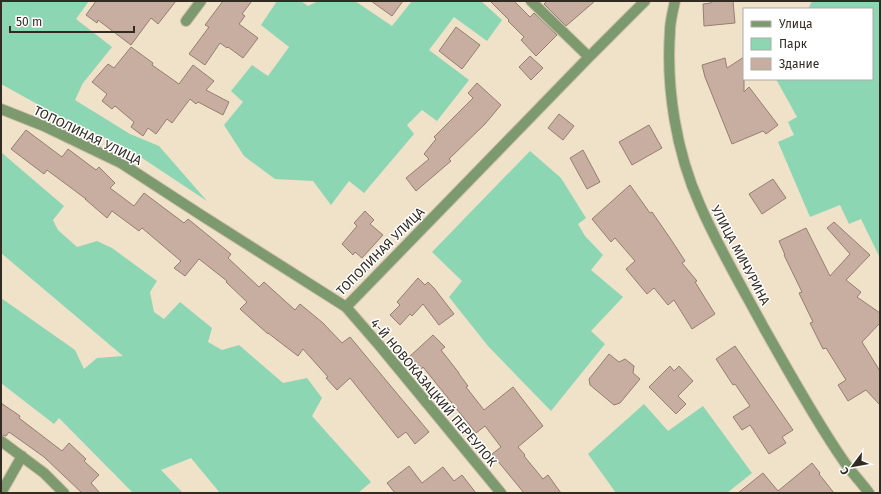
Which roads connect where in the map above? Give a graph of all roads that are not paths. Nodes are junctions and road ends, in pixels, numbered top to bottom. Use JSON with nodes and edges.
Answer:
{"nodes":[{"id":1,"x":201,"y":1,"type":"edge"},
{"id":2,"x":531,"y":1,"type":"edge"},
{"id":3,"x":645,"y":1,"type":"edge"},
{"id":4,"x":675,"y":1,"type":"edge"},
{"id":5,"x":186,"y":21,"type":"dead end"},
{"id":6,"x":588,"y":57,"type":"junction"},
{"id":7,"x":1,"y":109,"type":"edge"},
{"id":8,"x":346,"y":307,"type":"junction"},
{"id":9,"x":1,"y":441,"type":"edge"},
{"id":10,"x":22,"y":456,"type":"junction"},
{"id":11,"x":1,"y":493,"type":"edge"},
{"id":12,"x":64,"y":493,"type":"edge"},
{"id":13,"x":501,"y":493,"type":"edge"},
{"id":14,"x":869,"y":493,"type":"edge"}],
"edges":[{"from":1,"to":5,"type":"street"},
{"from":2,"to":6,"type":"street"},
{"from":3,"to":6,"type":"street","name":"ТОПОЛИНАЯ УЛИЦА"},
{"from":4,"to":14,"type":"street","name":"УЛИЦА МИЧУРИНА"},
{"from":6,"to":8,"type":"street","name":"ТОПОЛИНАЯ УЛИЦА"},
{"from":7,"to":8,"type":"street","name":"ТОПОЛИНАЯ УЛИЦА"},
{"from":8,"to":13,"type":"street","name":"4-Й НОВОКАЗАЦКИЙ ПЕРЕУЛОК"},
{"from":9,"to":10,"type":"street"},
{"from":10,"to":11,"type":"street"},
{"from":10,"to":12,"type":"street"}]}
